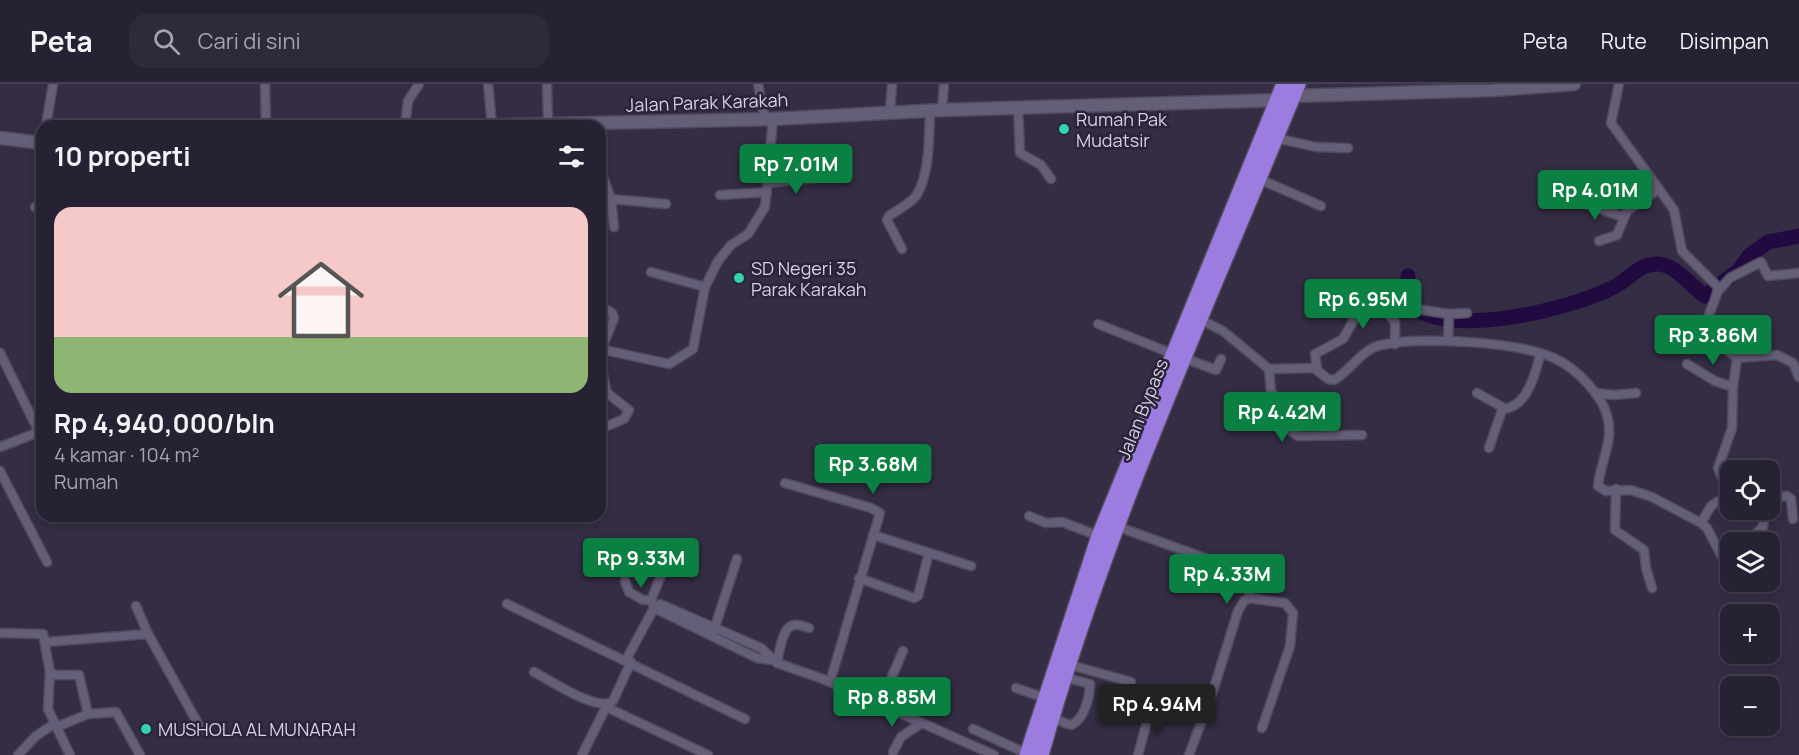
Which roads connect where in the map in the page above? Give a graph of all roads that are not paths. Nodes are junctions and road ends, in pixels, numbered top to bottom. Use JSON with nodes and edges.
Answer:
{"nodes":[{"id":1,"x":53,"y":84,"type":"edge"},
{"id":2,"x":265,"y":84,"type":"edge"},
{"id":3,"x":419,"y":84,"type":"edge"},
{"id":4,"x":488,"y":84,"type":"edge"},
{"id":5,"x":547,"y":84,"type":"edge"},
{"id":6,"x":758,"y":84,"type":"edge"},
{"id":7,"x":892,"y":84,"type":"edge"},
{"id":8,"x":944,"y":84,"type":"edge"},
{"id":9,"x":1574,"y":84,"type":"edge"},
{"id":10,"x":1619,"y":84,"type":"edge"},
{"id":11,"x":1291,"y":88,"type":"edge"},
{"id":12,"x":1409,"y":88,"type":"edge"},
{"id":13,"x":1277,"y":100,"type":"junction"},
{"id":14,"x":1018,"y":107,"type":"junction"},
{"id":15,"x":936,"y":110,"type":"junction"},
{"id":16,"x":890,"y":113,"type":"junction"},
{"id":17,"x":769,"y":119,"type":"junction"},
{"id":18,"x":47,"y":120,"type":"edge"},
{"id":19,"x":266,"y":120,"type":"edge"},
{"id":20,"x":406,"y":120,"type":"edge"},
{"id":21,"x":492,"y":120,"type":"edge"},
{"id":22,"x":548,"y":120,"type":"edge"},
{"id":23,"x":606,"y":124,"type":"edge"},
{"id":24,"x":0,"y":138,"type":"edge"},
{"id":25,"x":1276,"y":138,"type":"junction"},
{"id":26,"x":36,"y":141,"type":"edge"},
{"id":27,"x":1348,"y":148,"type":"dead end"},
{"id":28,"x":822,"y":177,"type":"dead end"},
{"id":29,"x":1051,"y":179,"type":"dead end"},
{"id":30,"x":1259,"y":179,"type":"junction"},
{"id":31,"x":606,"y":185,"type":"edge"},
{"id":32,"x":768,"y":187,"type":"junction"},
{"id":33,"x":1659,"y":189,"type":"junction"},
{"id":34,"x":720,"y":195,"type":"dead end"},
{"id":35,"x":611,"y":199,"type":"junction"},
{"id":36,"x":1575,"y":200,"type":"dead end"},
{"id":37,"x":666,"y":204,"type":"dead end"},
{"id":38,"x":1321,"y":206,"type":"dead end"},
{"id":39,"x":1623,"y":217,"type":"junction"},
{"id":40,"x":614,"y":227,"type":"dead end"},
{"id":41,"x":1599,"y":241,"type":"dead end"},
{"id":42,"x":902,"y":249,"type":"dead end"},
{"id":43,"x":651,"y":272,"type":"dead end"},
{"id":44,"x":1799,"y":273,"type":"edge"},
{"id":45,"x":705,"y":287,"type":"junction"},
{"id":46,"x":1718,"y":287,"type":"junction"},
{"id":47,"x":1417,"y":309,"type":"dead end"},
{"id":48,"x":606,"y":310,"type":"edge"},
{"id":49,"x":1467,"y":313,"type":"dead end"},
{"id":50,"x":1449,"y":318,"type":"junction"},
{"id":51,"x":1202,"y":320,"type":"junction"},
{"id":52,"x":1098,"y":324,"type":"dead end"},
{"id":53,"x":606,"y":337,"type":"edge"},
{"id":54,"x":1448,"y":341,"type":"junction"},
{"id":55,"x":1395,"y":344,"type":"junction"},
{"id":56,"x":606,"y":352,"type":"edge"},
{"id":57,"x":0,"y":353,"type":"edge"},
{"id":58,"x":1540,"y":355,"type":"junction"},
{"id":59,"x":1179,"y":356,"type":"junction"},
{"id":60,"x":1737,"y":358,"type":"junction"},
{"id":61,"x":1221,"y":359,"type":"dead end"},
{"id":62,"x":1687,"y":364,"type":"dead end"},
{"id":63,"x":1317,"y":368,"type":"junction"},
{"id":64,"x":1269,"y":369,"type":"junction"},
{"id":65,"x":1799,"y":377,"type":"edge"},
{"id":66,"x":1733,"y":387,"type":"junction"},
{"id":67,"x":606,"y":393,"type":"edge"},
{"id":68,"x":1478,"y":393,"type":"dead end"},
{"id":69,"x":1594,"y":393,"type":"junction"},
{"id":70,"x":1636,"y":393,"type":"dead end"},
{"id":71,"x":1504,"y":408,"type":"junction"},
{"id":72,"x":1156,"y":411,"type":"junction"},
{"id":73,"x":36,"y":424,"type":"edge"},
{"id":74,"x":606,"y":426,"type":"edge"},
{"id":75,"x":1362,"y":435,"type":"dead end"},
{"id":76,"x":36,"y":436,"type":"edge"},
{"id":77,"x":0,"y":447,"type":"edge"},
{"id":78,"x":1489,"y":448,"type":"dead end"},
{"id":79,"x":0,"y":471,"type":"edge"},
{"id":80,"x":785,"y":483,"type":"dead end"},
{"id":81,"x":1616,"y":489,"type":"junction"},
{"id":82,"x":1780,"y":497,"type":"edge"},
{"id":83,"x":1029,"y":516,"type":"dead end"},
{"id":84,"x":1793,"y":519,"type":"dead end"},
{"id":85,"x":1701,"y":523,"type":"junction"},
{"id":86,"x":1116,"y":526,"type":"junction"},
{"id":87,"x":873,"y":535,"type":"junction"},
{"id":88,"x":1099,"y":536,"type":"junction"},
{"id":89,"x":929,"y":553,"type":"junction"},
{"id":90,"x":1720,"y":553,"type":"edge"},
{"id":91,"x":646,"y":559,"type":"dead end"},
{"id":92,"x":737,"y":559,"type":"dead end"},
{"id":93,"x":47,"y":562,"type":"dead end"},
{"id":94,"x":971,"y":566,"type":"dead end"},
{"id":95,"x":859,"y":578,"type":"junction"},
{"id":96,"x":625,"y":581,"type":"dead end"},
{"id":97,"x":1652,"y":588,"type":"dead end"},
{"id":98,"x":1250,"y":598,"type":"junction"},
{"id":99,"x":507,"y":604,"type":"dead end"},
{"id":100,"x":652,"y":604,"type":"junction"},
{"id":101,"x":136,"y":606,"type":"dead end"},
{"id":102,"x":715,"y":627,"type":"junction"},
{"id":103,"x":809,"y":628,"type":"dead end"},
{"id":104,"x":0,"y":633,"type":"edge"},
{"id":105,"x":148,"y":634,"type":"junction"},
{"id":106,"x":712,"y":637,"type":"junction"},
{"id":107,"x":46,"y":642,"type":"junction"},
{"id":108,"x":903,"y":651,"type":"dead end"},
{"id":109,"x":628,"y":661,"type":"junction"},
{"id":110,"x":775,"y":661,"type":"junction"},
{"id":111,"x":1066,"y":670,"type":"junction"},
{"id":112,"x":50,"y":672,"type":"junction"},
{"id":113,"x":534,"y":672,"type":"dead end"},
{"id":114,"x":830,"y":682,"type":"junction"},
{"id":115,"x":1131,"y":682,"type":"dead end"},
{"id":116,"x":1016,"y":688,"type":"dead end"},
{"id":117,"x":1045,"y":698,"type":"junction"},
{"id":118,"x":883,"y":705,"type":"junction"},
{"id":119,"x":607,"y":706,"type":"junction"},
{"id":120,"x":1150,"y":710,"type":"dead end"},
{"id":121,"x":88,"y":714,"type":"junction"},
{"id":122,"x":1051,"y":718,"type":"junction"},
{"id":123,"x":745,"y":719,"type":"dead end"},
{"id":124,"x":920,"y":724,"type":"junction"},
{"id":125,"x":56,"y":727,"type":"junction"},
{"id":126,"x":1262,"y":728,"type":"dead end"},
{"id":127,"x":201,"y":729,"type":"dead end"},
{"id":128,"x":973,"y":729,"type":"dead end"},
{"id":129,"x":894,"y":752,"type":"dead end"},
{"id":130,"x":18,"y":755,"type":"edge"},
{"id":131,"x":70,"y":755,"type":"edge"},
{"id":132,"x":140,"y":755,"type":"edge"},
{"id":133,"x":582,"y":755,"type":"edge"},
{"id":134,"x":708,"y":755,"type":"edge"},
{"id":135,"x":994,"y":755,"type":"edge"},
{"id":136,"x":1032,"y":755,"type":"edge"},
{"id":137,"x":1138,"y":755,"type":"edge"},
{"id":138,"x":1189,"y":755,"type":"edge"}],
"edges":[{"from":1,"to":18,"type":"street"},
{"from":2,"to":19,"type":"street"},
{"from":3,"to":20,"type":"street"},
{"from":4,"to":21,"type":"street"},
{"from":5,"to":22,"type":"street"},
{"from":6,"to":17,"type":"street"},
{"from":7,"to":16,"type":"street"},
{"from":8,"to":15,"type":"street"},
{"from":9,"to":12,"type":"street"},
{"from":10,"to":33,"type":"street"},
{"from":11,"to":12,"type":"street"},
{"from":11,"to":13,"type":"highway"},
{"from":11,"to":25,"type":"highway","name":"Jalan Bypass"},
{"from":13,"to":14,"type":"street","name":"Jalan Parak Karakah"},
{"from":13,"to":59,"type":"highway"},
{"from":14,"to":15,"type":"street","name":"Jalan Parak Karakah"},
{"from":14,"to":29,"type":"street"},
{"from":15,"to":16,"type":"street","name":"Jalan Parak Karakah"},
{"from":15,"to":42,"type":"street"},
{"from":16,"to":17,"type":"street","name":"Jalan Parak Karakah"},
{"from":17,"to":23,"type":"street","name":"Jalan Parak Karakah"},
{"from":17,"to":32,"type":"street"},
{"from":24,"to":26,"type":"street"},
{"from":25,"to":27,"type":"street"},
{"from":25,"to":30,"type":"highway","name":"Jalan Bypass"},
{"from":28,"to":32,"type":"street"},
{"from":30,"to":38,"type":"street"},
{"from":30,"to":51,"type":"highway","name":"Jalan Bypass"},
{"from":31,"to":35,"type":"street"},
{"from":32,"to":34,"type":"street"},
{"from":32,"to":45,"type":"street"},
{"from":33,"to":39,"type":"street"},
{"from":33,"to":46,"type":"street"},
{"from":35,"to":37,"type":"street"},
{"from":35,"to":40,"type":"street"},
{"from":36,"to":39,"type":"street"},
{"from":39,"to":41,"type":"street"},
{"from":43,"to":45,"type":"street"},
{"from":44,"to":46,"type":"street"},
{"from":45,"to":56,"type":"street"},
{"from":46,"to":60,"type":"street"},
{"from":47,"to":50,"type":"street"},
{"from":48,"to":53,"type":"street"},
{"from":49,"to":50,"type":"street"},
{"from":50,"to":54,"type":"street"},
{"from":51,"to":59,"type":"highway","name":"Jalan Bypass"},
{"from":51,"to":64,"type":"street"},
{"from":52,"to":59,"type":"street"},
{"from":54,"to":55,"type":"street"},
{"from":54,"to":58,"type":"street"},
{"from":55,"to":63,"type":"street"},
{"from":55,"to":63,"type":"street"},
{"from":57,"to":73,"type":"street"},
{"from":58,"to":69,"type":"street"},
{"from":58,"to":71,"type":"street"},
{"from":59,"to":61,"type":"street"},
{"from":59,"to":72,"type":"highway"},
{"from":60,"to":65,"type":"street"},
{"from":60,"to":66,"type":"street"},
{"from":62,"to":66,"type":"street"},
{"from":63,"to":64,"type":"street"},
{"from":64,"to":75,"type":"street"},
{"from":66,"to":85,"type":"street"},
{"from":67,"to":74,"type":"street"},
{"from":68,"to":71,"type":"street"},
{"from":69,"to":70,"type":"street"},
{"from":69,"to":81,"type":"street"},
{"from":71,"to":78,"type":"street"},
{"from":72,"to":86,"type":"highway","name":"Jalan Bypass"},
{"from":72,"to":88,"type":"highway"},
{"from":76,"to":77,"type":"street"},
{"from":79,"to":93,"type":"street"},
{"from":80,"to":87,"type":"street"},
{"from":81,"to":85,"type":"street"},
{"from":81,"to":97,"type":"street"},
{"from":82,"to":84,"type":"street"},
{"from":83,"to":88,"type":"street"},
{"from":85,"to":90,"type":"street"},
{"from":86,"to":98,"type":"street"},
{"from":86,"to":111,"type":"highway","name":"Jalan Bypass"},
{"from":87,"to":89,"type":"street"},
{"from":87,"to":95,"type":"street"},
{"from":88,"to":117,"type":"highway"},
{"from":89,"to":94,"type":"street"},
{"from":89,"to":95,"type":"street"},
{"from":91,"to":100,"type":"street"},
{"from":92,"to":102,"type":"street"},
{"from":95,"to":114,"type":"street"},
{"from":96,"to":100,"type":"street"},
{"from":98,"to":126,"type":"street"},
{"from":98,"to":138,"type":"street"},
{"from":99,"to":109,"type":"street"},
{"from":100,"to":102,"type":"street"},
{"from":100,"to":106,"type":"street"},
{"from":100,"to":109,"type":"street"},
{"from":101,"to":105,"type":"street"},
{"from":102,"to":106,"type":"street"},
{"from":102,"to":110,"type":"street"},
{"from":103,"to":110,"type":"street"},
{"from":104,"to":107,"type":"street"},
{"from":105,"to":107,"type":"street"},
{"from":105,"to":127,"type":"street"},
{"from":106,"to":110,"type":"street"},
{"from":107,"to":112,"type":"street"},
{"from":108,"to":118,"type":"street"},
{"from":109,"to":119,"type":"street"},
{"from":109,"to":123,"type":"street"},
{"from":110,"to":114,"type":"street"},
{"from":111,"to":115,"type":"street"},
{"from":111,"to":122,"type":"highway","name":"Jalan Bypass"},
{"from":111,"to":122,"type":"street"},
{"from":112,"to":121,"type":"street"},
{"from":112,"to":125,"type":"street"},
{"from":113,"to":119,"type":"street"},
{"from":114,"to":118,"type":"street"},
{"from":116,"to":117,"type":"street"},
{"from":117,"to":136,"type":"highway"},
{"from":118,"to":124,"type":"street"},
{"from":119,"to":133,"type":"street"},
{"from":119,"to":134,"type":"street"},
{"from":120,"to":137,"type":"street"},
{"from":121,"to":125,"type":"street"},
{"from":121,"to":132,"type":"street"},
{"from":122,"to":136,"type":"highway","name":"Jalan Bypass"},
{"from":124,"to":129,"type":"street"},
{"from":124,"to":135,"type":"street"},
{"from":125,"to":130,"type":"street"},
{"from":125,"to":131,"type":"street"},
{"from":128,"to":136,"type":"street"}]}
